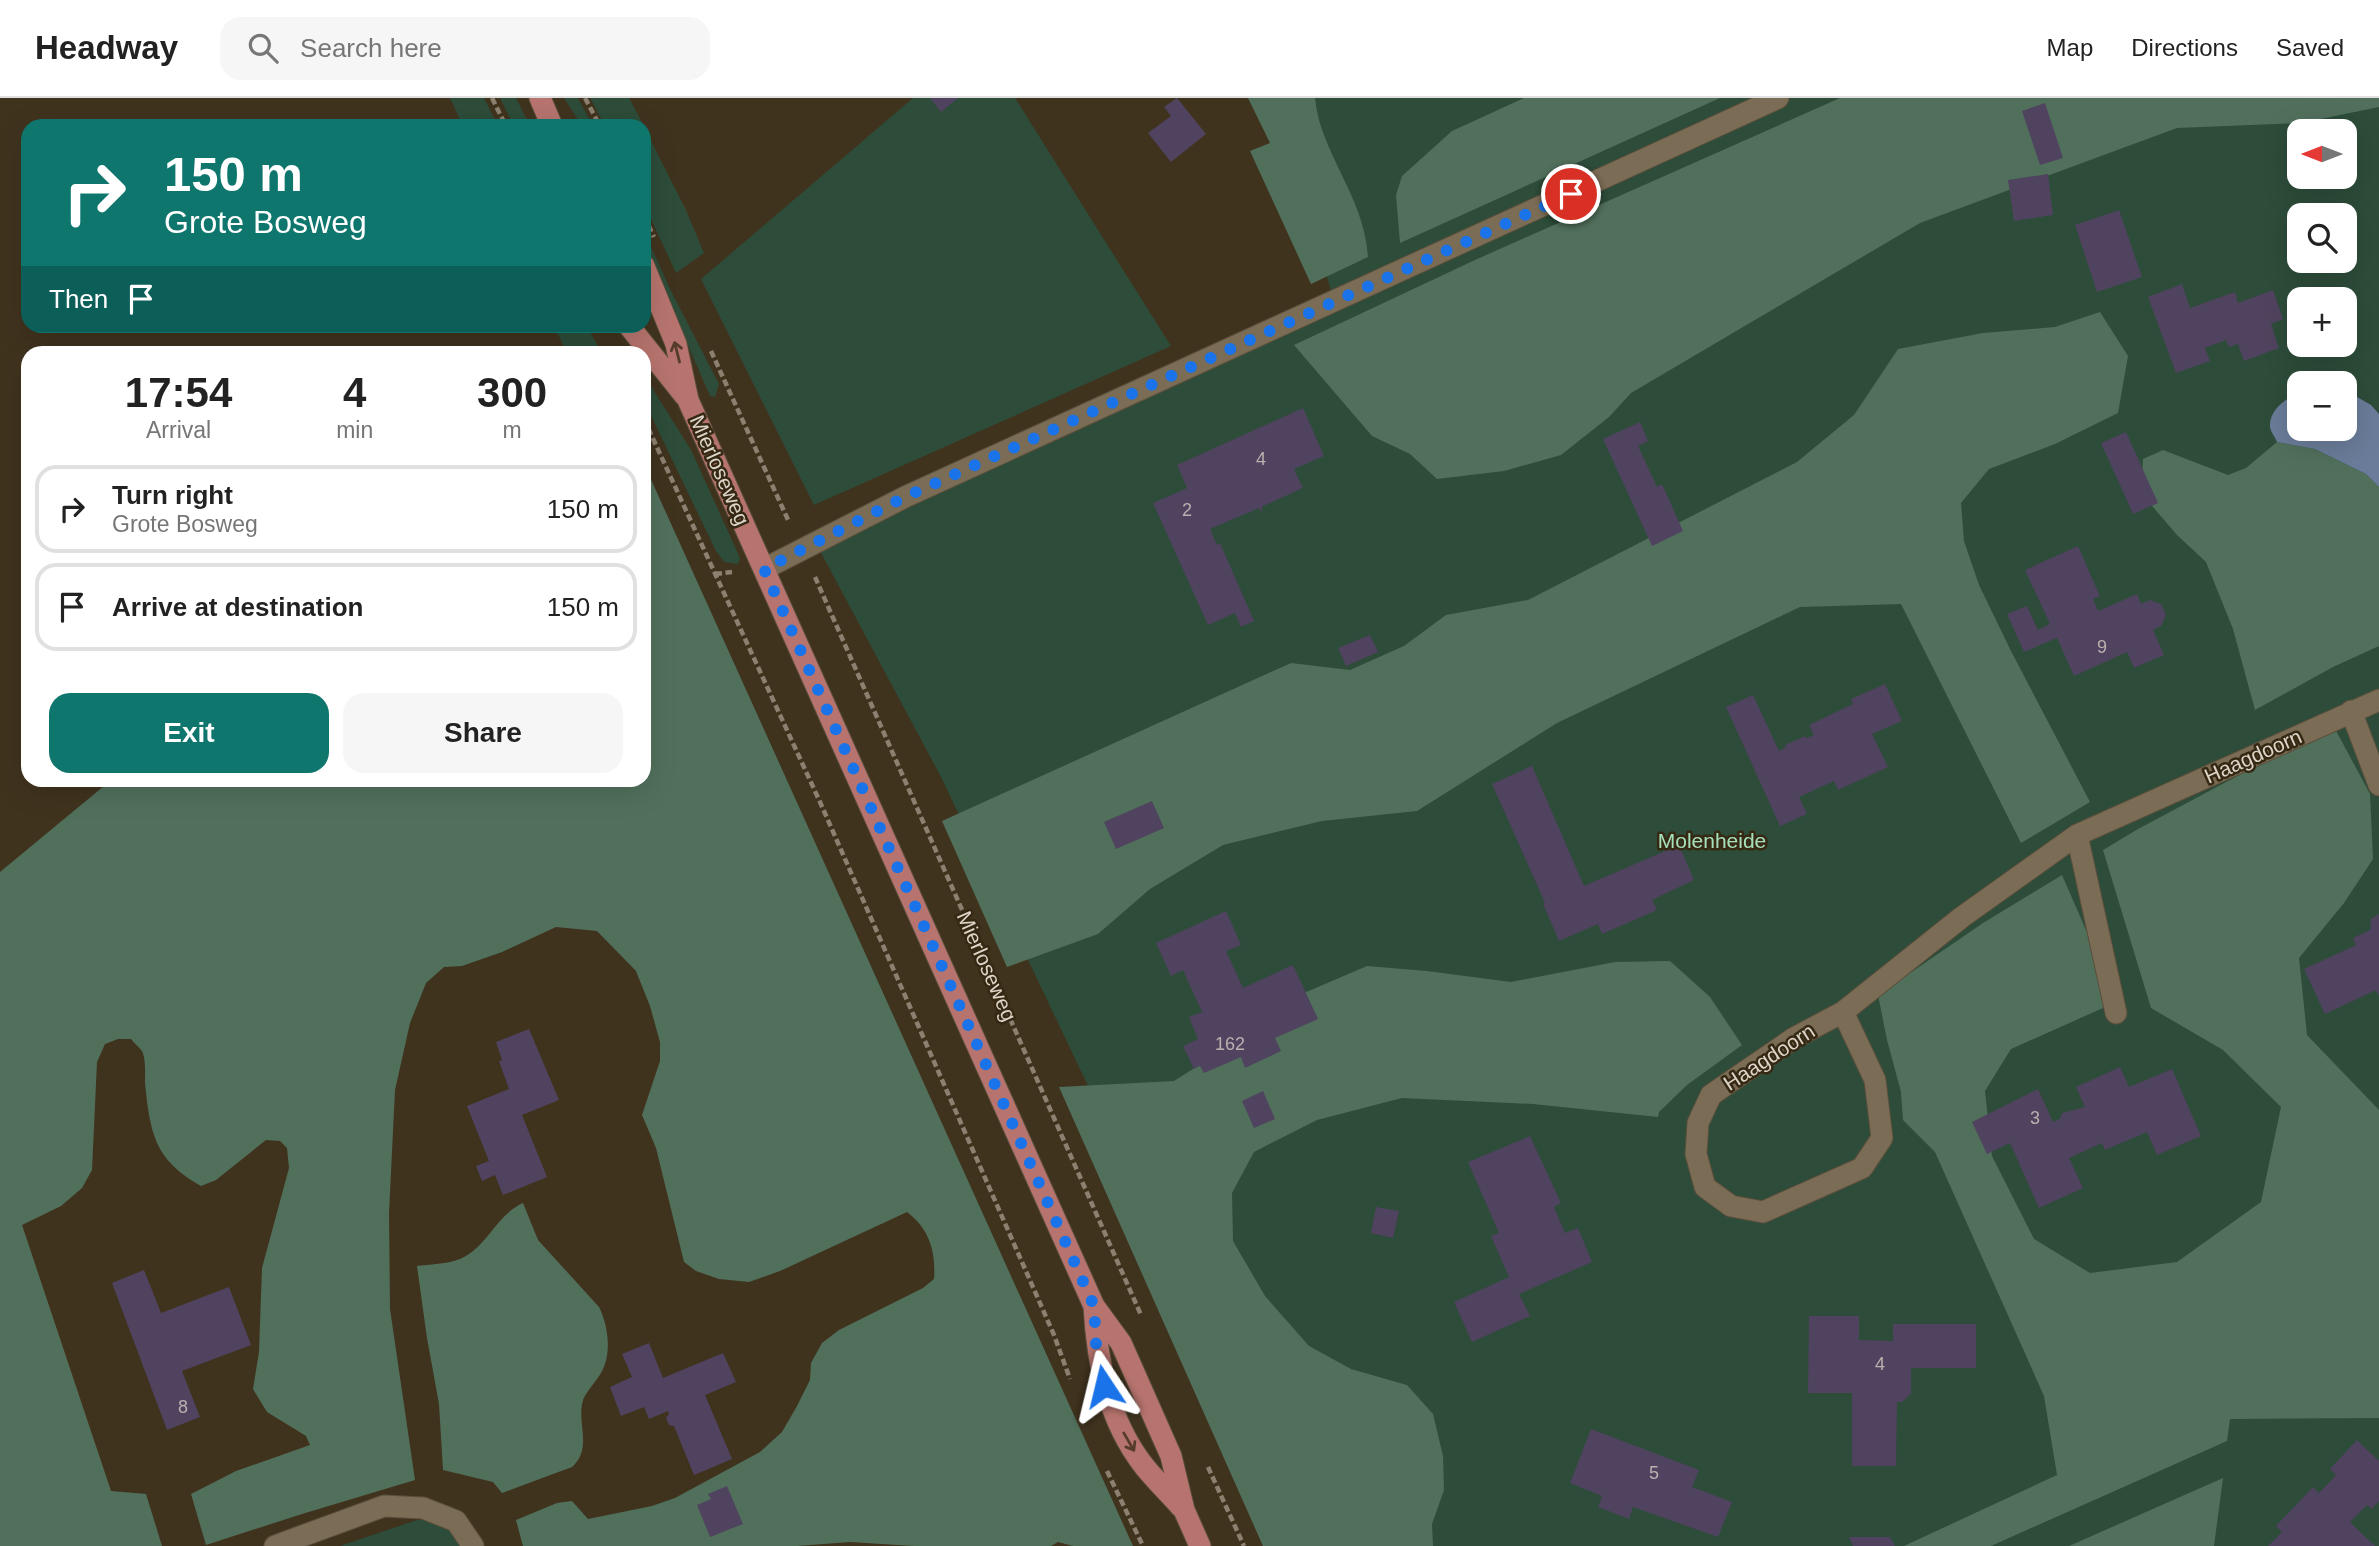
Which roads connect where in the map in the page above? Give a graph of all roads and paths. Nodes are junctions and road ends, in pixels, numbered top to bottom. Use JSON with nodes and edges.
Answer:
{"nodes":[{"id":1,"x":492,"y":98,"type":"edge"},
{"id":2,"x":540,"y":98,"type":"edge"},
{"id":3,"x":585,"y":98,"type":"edge"},
{"id":4,"x":1778,"y":98,"type":"edge"},
{"id":5,"x":502,"y":119,"type":"edge"},
{"id":6,"x":551,"y":119,"type":"edge"},
{"id":7,"x":596,"y":119,"type":"edge"},
{"id":8,"x":651,"y":282,"type":"edge"},
{"id":9,"x":651,"y":354,"type":"edge"},
{"id":10,"x":729,"y":386,"type":"dead end"},
{"id":11,"x":688,"y":400,"type":"junction"},
{"id":12,"x":651,"y":434,"type":"edge"},
{"id":13,"x":801,"y":549,"type":"junction"},
{"id":14,"x":764,"y":569,"type":"junction"},
{"id":15,"x":2379,"y":699,"type":"edge"},
{"id":16,"x":2351,"y":711,"type":"junction"},
{"id":17,"x":2379,"y":785,"type":"edge"},
{"id":18,"x":2077,"y":835,"type":"junction"},
{"id":19,"x":1843,"y":1012,"type":"junction"},
{"id":20,"x":2116,"y":1013,"type":"dead end"},
{"id":21,"x":1094,"y":1306,"type":"junction"},
{"id":22,"x":1145,"y":1324,"type":"dead end"},
{"id":23,"x":1073,"y":1388,"type":"dead end"},
{"id":24,"x":1103,"y":1464,"type":"dead end"},
{"id":25,"x":1207,"y":1465,"type":"dead end"},
{"id":26,"x":1184,"y":1510,"type":"junction"},
{"id":27,"x":275,"y":1546,"type":"edge"},
{"id":28,"x":472,"y":1546,"type":"edge"},
{"id":29,"x":1143,"y":1546,"type":"edge"},
{"id":30,"x":1200,"y":1546,"type":"edge"},
{"id":31,"x":1244,"y":1546,"type":"edge"}],
"edges":[{"from":1,"to":5,"type":"path"},
{"from":2,"to":6,"type":"main road"},
{"from":3,"to":7,"type":"path"},
{"from":4,"to":13,"type":"street"},
{"from":11,"to":8,"type":"main road","name":"Mierloseweg","one_way":true},
{"from":9,"to":11,"type":"main road","name":"Mierloseweg"},
{"from":10,"to":13,"type":"path","name":"Mierloseweg"},
{"from":11,"to":14,"type":"main road","name":"Mierloseweg"},
{"from":12,"to":23,"type":"path"},
{"from":13,"to":14,"type":"street"},
{"from":13,"to":22,"type":"path","name":"Mierloseweg"},
{"from":14,"to":21,"type":"main road","name":"Mierloseweg"},
{"from":15,"to":16,"type":"street","name":"Haagdoorn"},
{"from":16,"to":17,"type":"street"},
{"from":16,"to":18,"type":"street","name":"Haagdoorn"},
{"from":18,"to":19,"type":"street","name":"Haagdoorn"},
{"from":18,"to":20,"type":"street"},
{"from":19,"to":19,"type":"street","name":"Haagdoorn"},
{"from":21,"to":26,"type":"main road","name":"Mierloseweg"},
{"from":21,"to":26,"type":"main road","name":"Mierloseweg","one_way":true},
{"from":24,"to":29,"type":"path"},
{"from":25,"to":31,"type":"path"},
{"from":26,"to":30,"type":"main road","name":"Mierloseweg"},
{"from":27,"to":28,"type":"street"}]}
